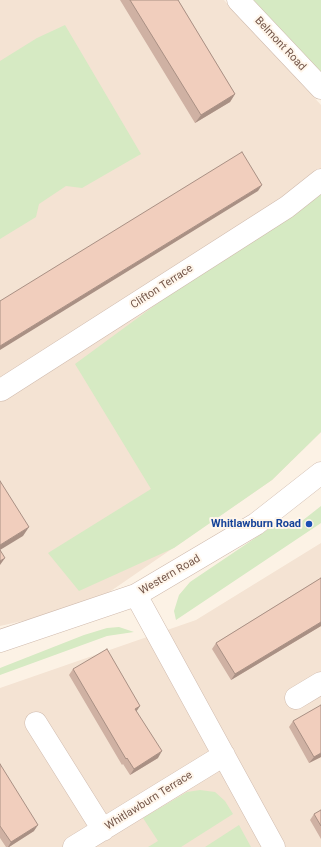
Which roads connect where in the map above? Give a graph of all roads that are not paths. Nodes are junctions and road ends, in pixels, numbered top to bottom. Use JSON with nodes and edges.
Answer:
{"nodes":[{"id":1,"x":238,"y":0,"type":"edge"},
{"id":2,"x":321,"y":88,"type":"edge"},
{"id":3,"x":321,"y":180,"type":"edge"},
{"id":4,"x":0,"y":390,"type":"edge"},
{"id":5,"x":321,"y":473,"type":"edge"},
{"id":6,"x":136,"y":595,"type":"junction"},
{"id":7,"x":0,"y":641,"type":"edge"},
{"id":8,"x":321,"y":682,"type":"edge"},
{"id":9,"x":296,"y":698,"type":"dead end"},
{"id":10,"x":36,"y":723,"type":"dead end"},
{"id":11,"x":224,"y":755,"type":"junction"},
{"id":12,"x":103,"y":830,"type":"junction"},
{"id":13,"x":74,"y":847,"type":"edge"},
{"id":14,"x":274,"y":847,"type":"edge"}],
"edges":[{"from":1,"to":2,"type":"street","name":"Belmont Road"},
{"from":3,"to":4,"type":"street","name":"Clifton Terrace"},
{"from":5,"to":6,"type":"street","name":"Western Road"},
{"from":6,"to":7,"type":"street","name":"Western Road"},
{"from":6,"to":11,"type":"street"},
{"from":8,"to":9,"type":"street"},
{"from":10,"to":12,"type":"street"},
{"from":11,"to":12,"type":"street","name":"Whitlawburn Terrace"},
{"from":11,"to":14,"type":"street"},
{"from":12,"to":13,"type":"street","name":"Whitlawburn Terrace"}]}
